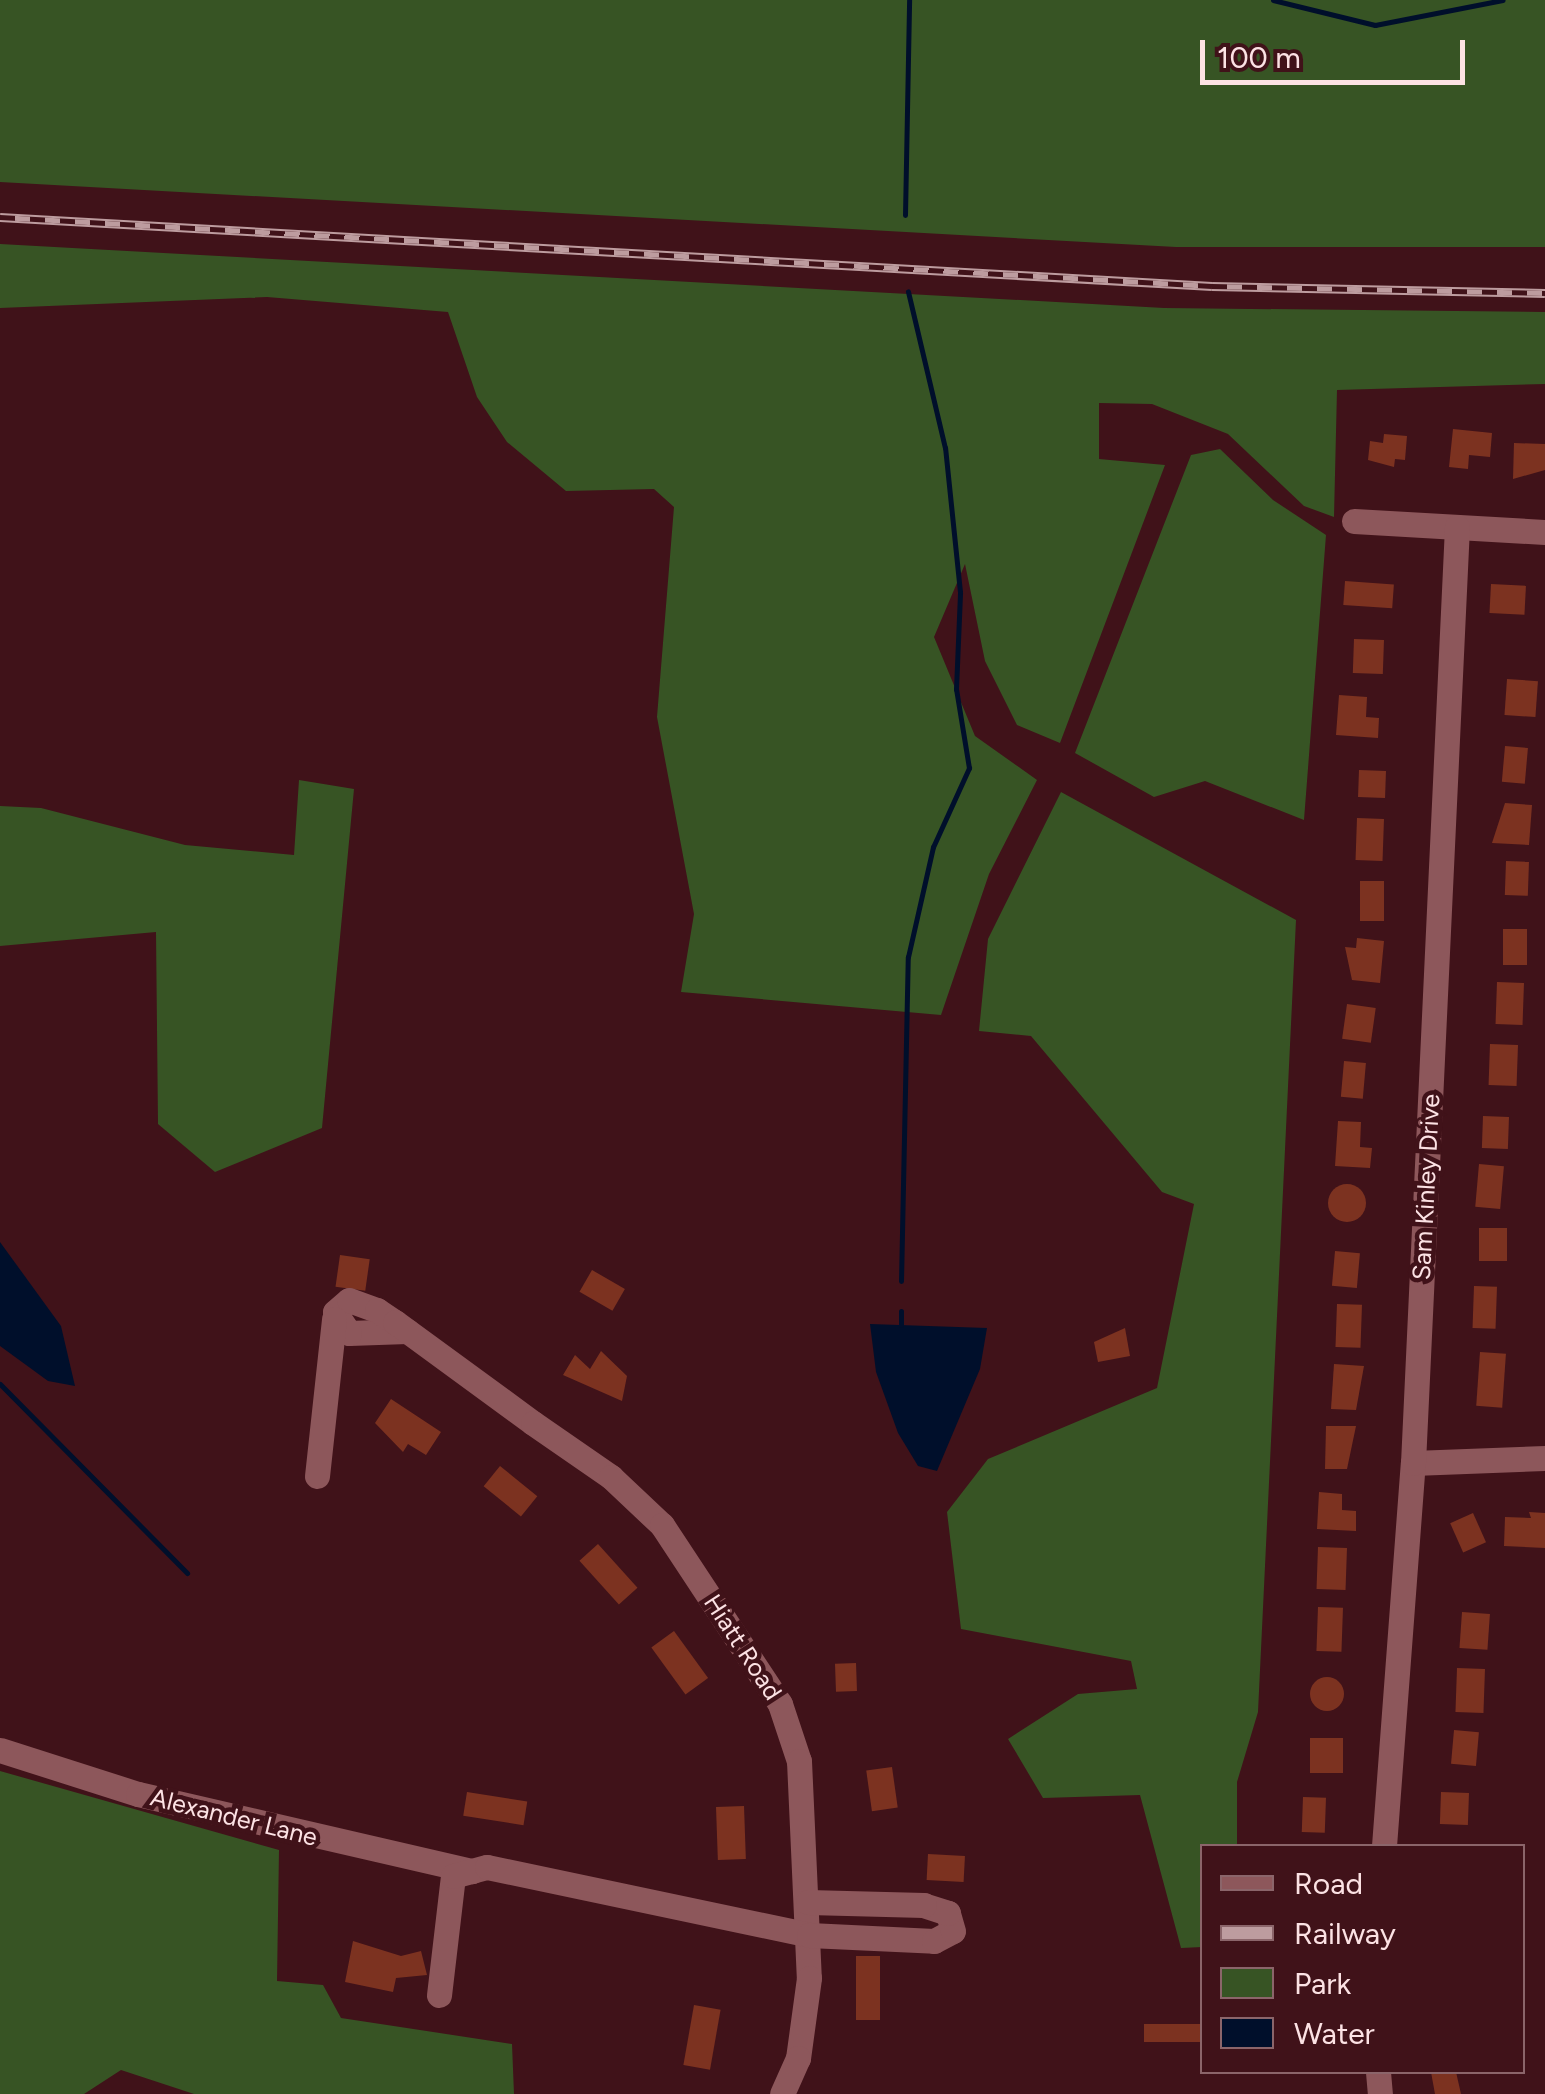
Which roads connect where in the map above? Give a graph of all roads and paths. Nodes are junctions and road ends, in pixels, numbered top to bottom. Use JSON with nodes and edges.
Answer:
{"nodes":[{"id":1,"x":1354,"y":521,"type":"dead end"},
{"id":2,"x":1458,"y":527,"type":"junction"},
{"id":3,"x":1545,"y":532,"type":"edge"},
{"id":4,"x":1545,"y":1458,"type":"edge"},
{"id":5,"x":1413,"y":1463,"type":"junction"},
{"id":6,"x":317,"y":1476,"type":"dead end"},
{"id":7,"x":0,"y":1750,"type":"edge"},
{"id":8,"x":1384,"y":1844,"type":"edge"},
{"id":9,"x":472,"y":1871,"type":"junction"},
{"id":10,"x":808,"y":1902,"type":"junction"},
{"id":11,"x":809,"y":1935,"type":"junction"},
{"id":12,"x":438,"y":1995,"type":"dead end"},
{"id":13,"x":782,"y":2094,"type":"edge"}],
"edges":[{"from":1,"to":2,"type":"street"},
{"from":2,"to":3,"type":"street"},
{"from":2,"to":5,"type":"street","name":"Sam Kinley Drive"},
{"from":4,"to":5,"type":"street"},
{"from":5,"to":8,"type":"street","name":"Sam Kinley Drive"},
{"from":6,"to":10,"type":"street","name":"Hiatt Road"},
{"from":7,"to":9,"type":"street","name":"Alexander Lane"},
{"from":9,"to":11,"type":"street","name":"Alexander Lane"},
{"from":9,"to":12,"type":"street"},
{"from":10,"to":11,"type":"street","name":"Hiatt Road"},
{"from":10,"to":11,"type":"street","name":"Alexander Lane"},
{"from":11,"to":13,"type":"street","name":"Hiatt Road"}]}
